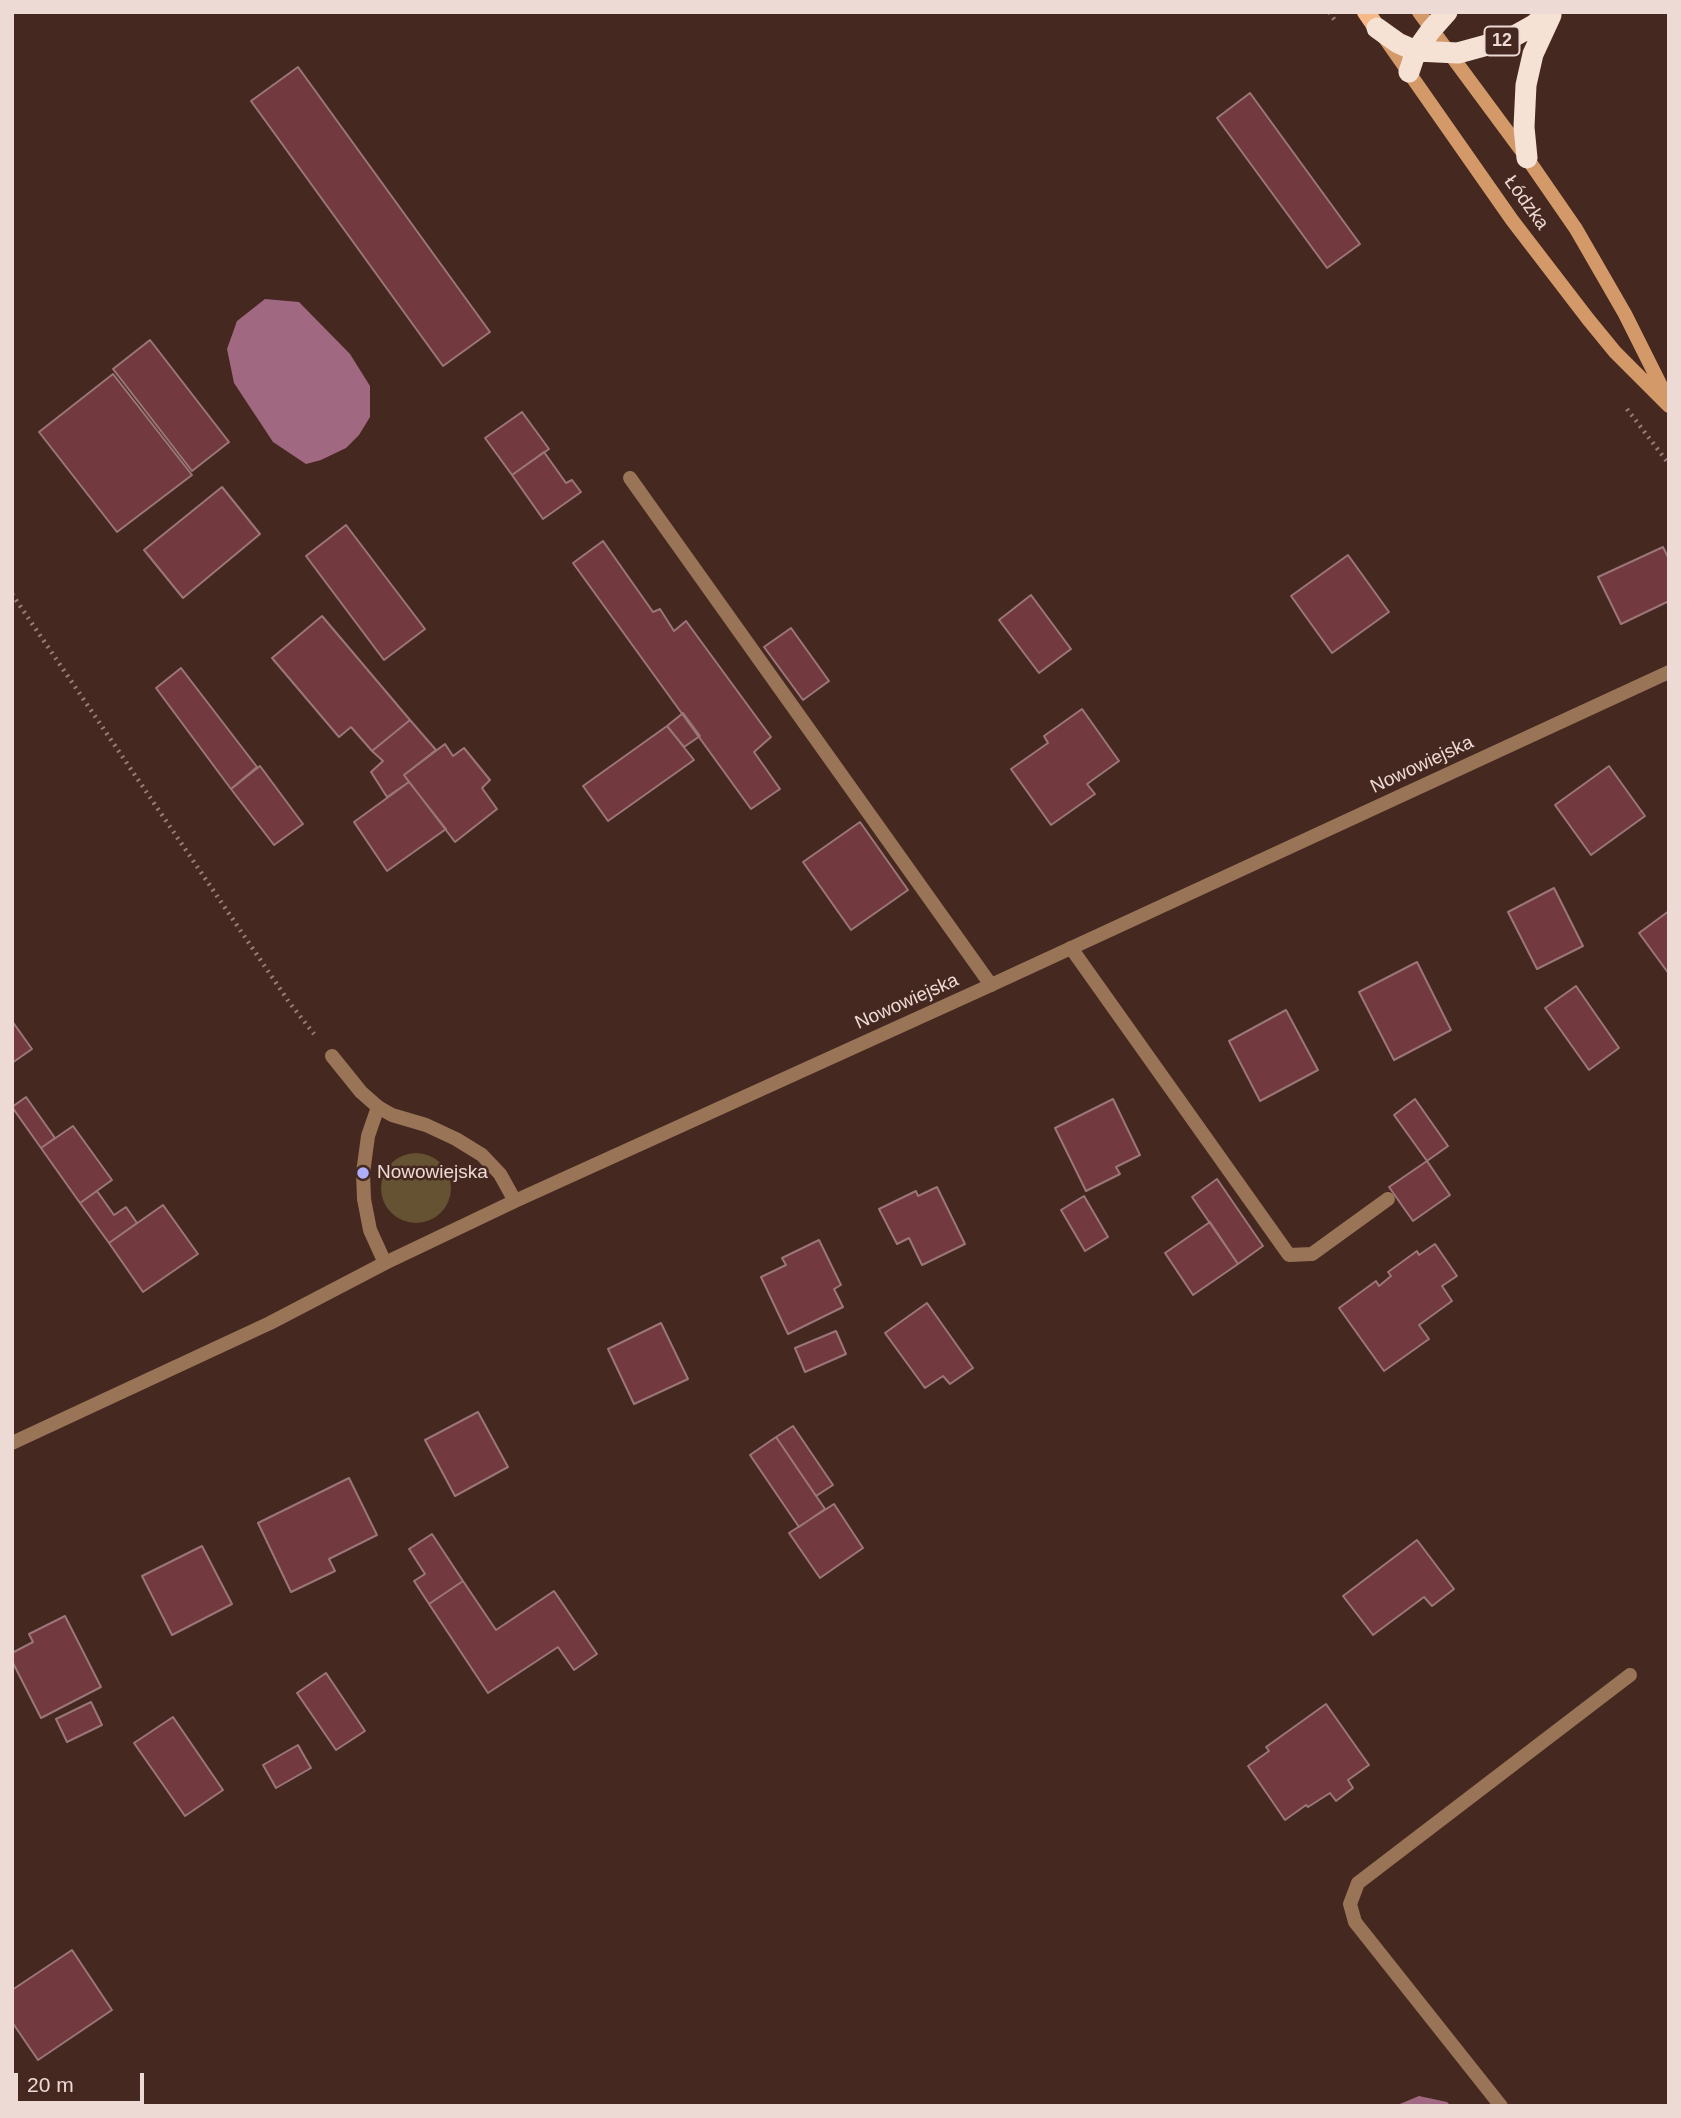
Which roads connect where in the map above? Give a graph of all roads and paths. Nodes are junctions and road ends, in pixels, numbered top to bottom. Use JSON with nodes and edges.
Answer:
{"nodes":[{"id":1,"x":1447,"y":12,"type":"edge"},
{"id":2,"x":1551,"y":12,"type":"edge"},
{"id":3,"x":1372,"y":20,"type":"edge"},
{"id":4,"x":1425,"y":21,"type":"edge"},
{"id":5,"x":1416,"y":51,"type":"junction"},
{"id":6,"x":1448,"y":53,"type":"junction"},
{"id":7,"x":1409,"y":72,"type":"junction"},
{"id":8,"x":1527,"y":158,"type":"junction"},
{"id":9,"x":1669,"y":404,"type":"edge"},
{"id":10,"x":630,"y":478,"type":"dead end"},
{"id":11,"x":12,"y":594,"type":"edge"},
{"id":12,"x":1669,"y":672,"type":"edge"},
{"id":13,"x":1071,"y":948,"type":"junction"},
{"id":14,"x":991,"y":985,"type":"junction"},
{"id":15,"x":332,"y":1056,"type":"joint"},
{"id":16,"x":378,"y":1107,"type":"junction"},
{"id":17,"x":1388,"y":1199,"type":"dead end"},
{"id":18,"x":515,"y":1202,"type":"junction"},
{"id":19,"x":385,"y":1263,"type":"junction"},
{"id":20,"x":12,"y":1443,"type":"edge"},
{"id":21,"x":1630,"y":1675,"type":"dead end"},
{"id":22,"x":1501,"y":2106,"type":"edge"}],
"edges":[{"from":1,"to":4,"type":"highway"},
{"from":2,"to":6,"type":"highway","number":"12"},
{"from":2,"to":8,"type":"highway"},
{"from":3,"to":5,"type":"highway","number":"12"},
{"from":3,"to":7,"type":"main road","name":"Łódzka"},
{"from":4,"to":5,"type":"highway"},
{"from":4,"to":6,"type":"main road","name":"Łódzka"},
{"from":5,"to":6,"type":"highway","number":"12"},
{"from":5,"to":7,"type":"highway"},
{"from":6,"to":8,"type":"main road","name":"Łódzka"},
{"from":7,"to":9,"type":"main road","name":"Łódzka"},
{"from":8,"to":9,"type":"main road","name":"Łódzka"},
{"from":10,"to":14,"type":"street"},
{"from":11,"to":15,"type":"path"},
{"from":12,"to":13,"type":"street","name":"Nowowiejska"},
{"from":13,"to":14,"type":"street","name":"Nowowiejska"},
{"from":13,"to":17,"type":"street"},
{"from":14,"to":18,"type":"street","name":"Nowowiejska"},
{"from":15,"to":16,"type":"street"},
{"from":16,"to":18,"type":"street"},
{"from":16,"to":19,"type":"street"},
{"from":18,"to":19,"type":"street","name":"Nowowiejska"},
{"from":19,"to":20,"type":"street","name":"Nowowiejska"},
{"from":21,"to":22,"type":"street"}]}
